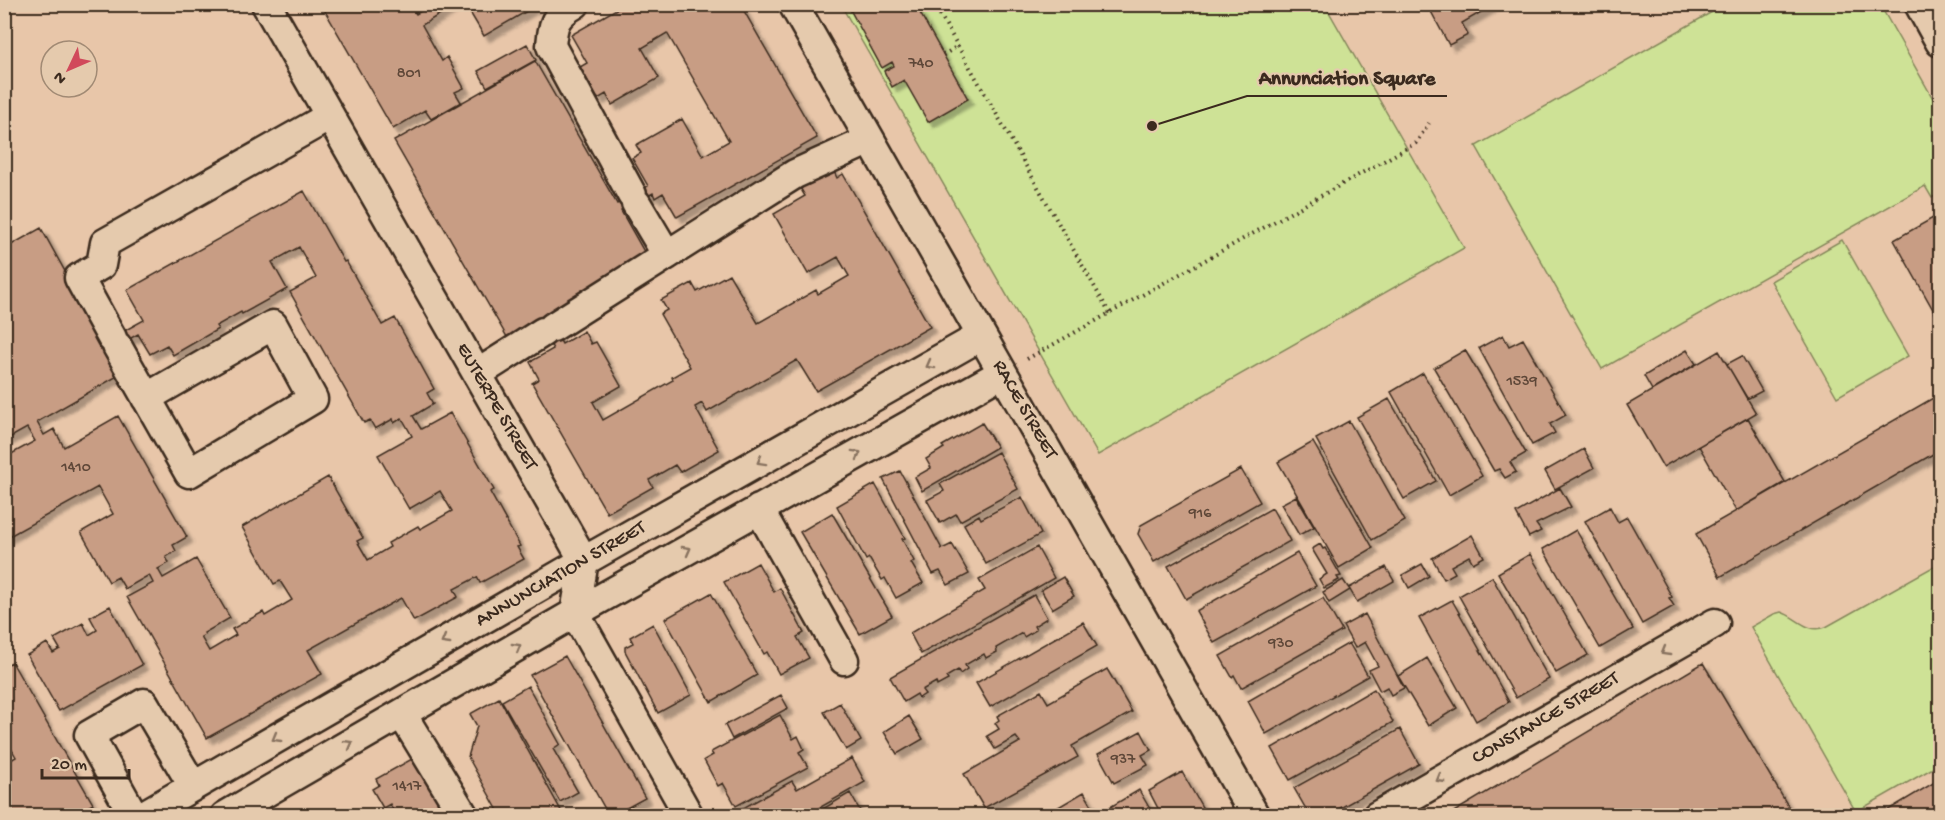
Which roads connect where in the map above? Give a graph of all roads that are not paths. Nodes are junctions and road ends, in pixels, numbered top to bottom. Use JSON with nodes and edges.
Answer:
{"nodes":[{"id":1,"x":266,"y":4,"type":"edge"},
{"id":2,"x":575,"y":4,"type":"edge"},
{"id":3,"x":793,"y":4,"type":"edge"},
{"id":4,"x":1919,"y":4,"type":"edge"},
{"id":5,"x":1941,"y":42,"type":"edge"},
{"id":6,"x":330,"y":116,"type":"junction"},
{"id":7,"x":870,"y":140,"type":"junction"},
{"id":8,"x":667,"y":255,"type":"junction"},
{"id":9,"x":981,"y":336,"type":"junction"},
{"id":10,"x":1002,"y":373,"type":"junction"},
{"id":11,"x":477,"y":374,"type":"junction"},
{"id":12,"x":146,"y":398,"type":"junction"},
{"id":13,"x":759,"y":509,"type":"junction"},
{"id":14,"x":584,"y":561,"type":"junction"},
{"id":15,"x":575,"y":613,"type":"junction"},
{"id":16,"x":1716,"y":623,"type":"dead end"},
{"id":17,"x":844,"y":660,"type":"dead end"},
{"id":18,"x":402,"y":714,"type":"junction"},
{"id":19,"x":182,"y":800,"type":"edge"},
{"id":20,"x":134,"y":816,"type":"edge"},
{"id":21,"x":142,"y":816,"type":"edge"},
{"id":22,"x":225,"y":816,"type":"edge"},
{"id":23,"x":464,"y":816,"type":"edge"},
{"id":24,"x":689,"y":816,"type":"edge"},
{"id":25,"x":1255,"y":816,"type":"edge"},
{"id":26,"x":1377,"y":816,"type":"edge"}],
"edges":[{"from":1,"to":6,"type":"street","name":"EUTERPE STREET"},
{"from":2,"to":8,"type":"street"},
{"from":3,"to":7,"type":"street","name":"RACE STREET"},
{"from":4,"to":5,"type":"street"},
{"from":6,"to":11,"type":"street","name":"EUTERPE STREET"},
{"from":6,"to":12,"type":"street"},
{"from":7,"to":8,"type":"street"},
{"from":7,"to":9,"type":"street","name":"RACE STREET"},
{"from":8,"to":11,"type":"street"},
{"from":9,"to":10,"type":"street","name":"RACE STREET"},
{"from":9,"to":14,"type":"street","name":"ANNUNCIATION STREET","one_way":true},
{"from":13,"to":10,"type":"street","name":"ANNUNCIATION STREET","one_way":true},
{"from":10,"to":25,"type":"street","name":"RACE STREET"},
{"from":11,"to":14,"type":"street","name":"EUTERPE STREET"},
{"from":12,"to":12,"type":"street"},
{"from":15,"to":13,"type":"street","name":"ANNUNCIATION STREET","one_way":true},
{"from":13,"to":17,"type":"street"},
{"from":14,"to":15,"type":"street"},
{"from":14,"to":19,"type":"street","name":"ANNUNCIATION STREET","one_way":true},
{"from":18,"to":15,"type":"street","name":"ANNUNCIATION STREET","one_way":true},
{"from":15,"to":24,"type":"street"},
{"from":16,"to":26,"type":"street","name":"CONSTANCE STREET","one_way":true},
{"from":22,"to":18,"type":"street","name":"ANNUNCIATION STREET","one_way":true},
{"from":18,"to":23,"type":"street"},
{"from":19,"to":20,"type":"street"},
{"from":19,"to":21,"type":"street","name":"ANNUNCIATION STREET"}]}
